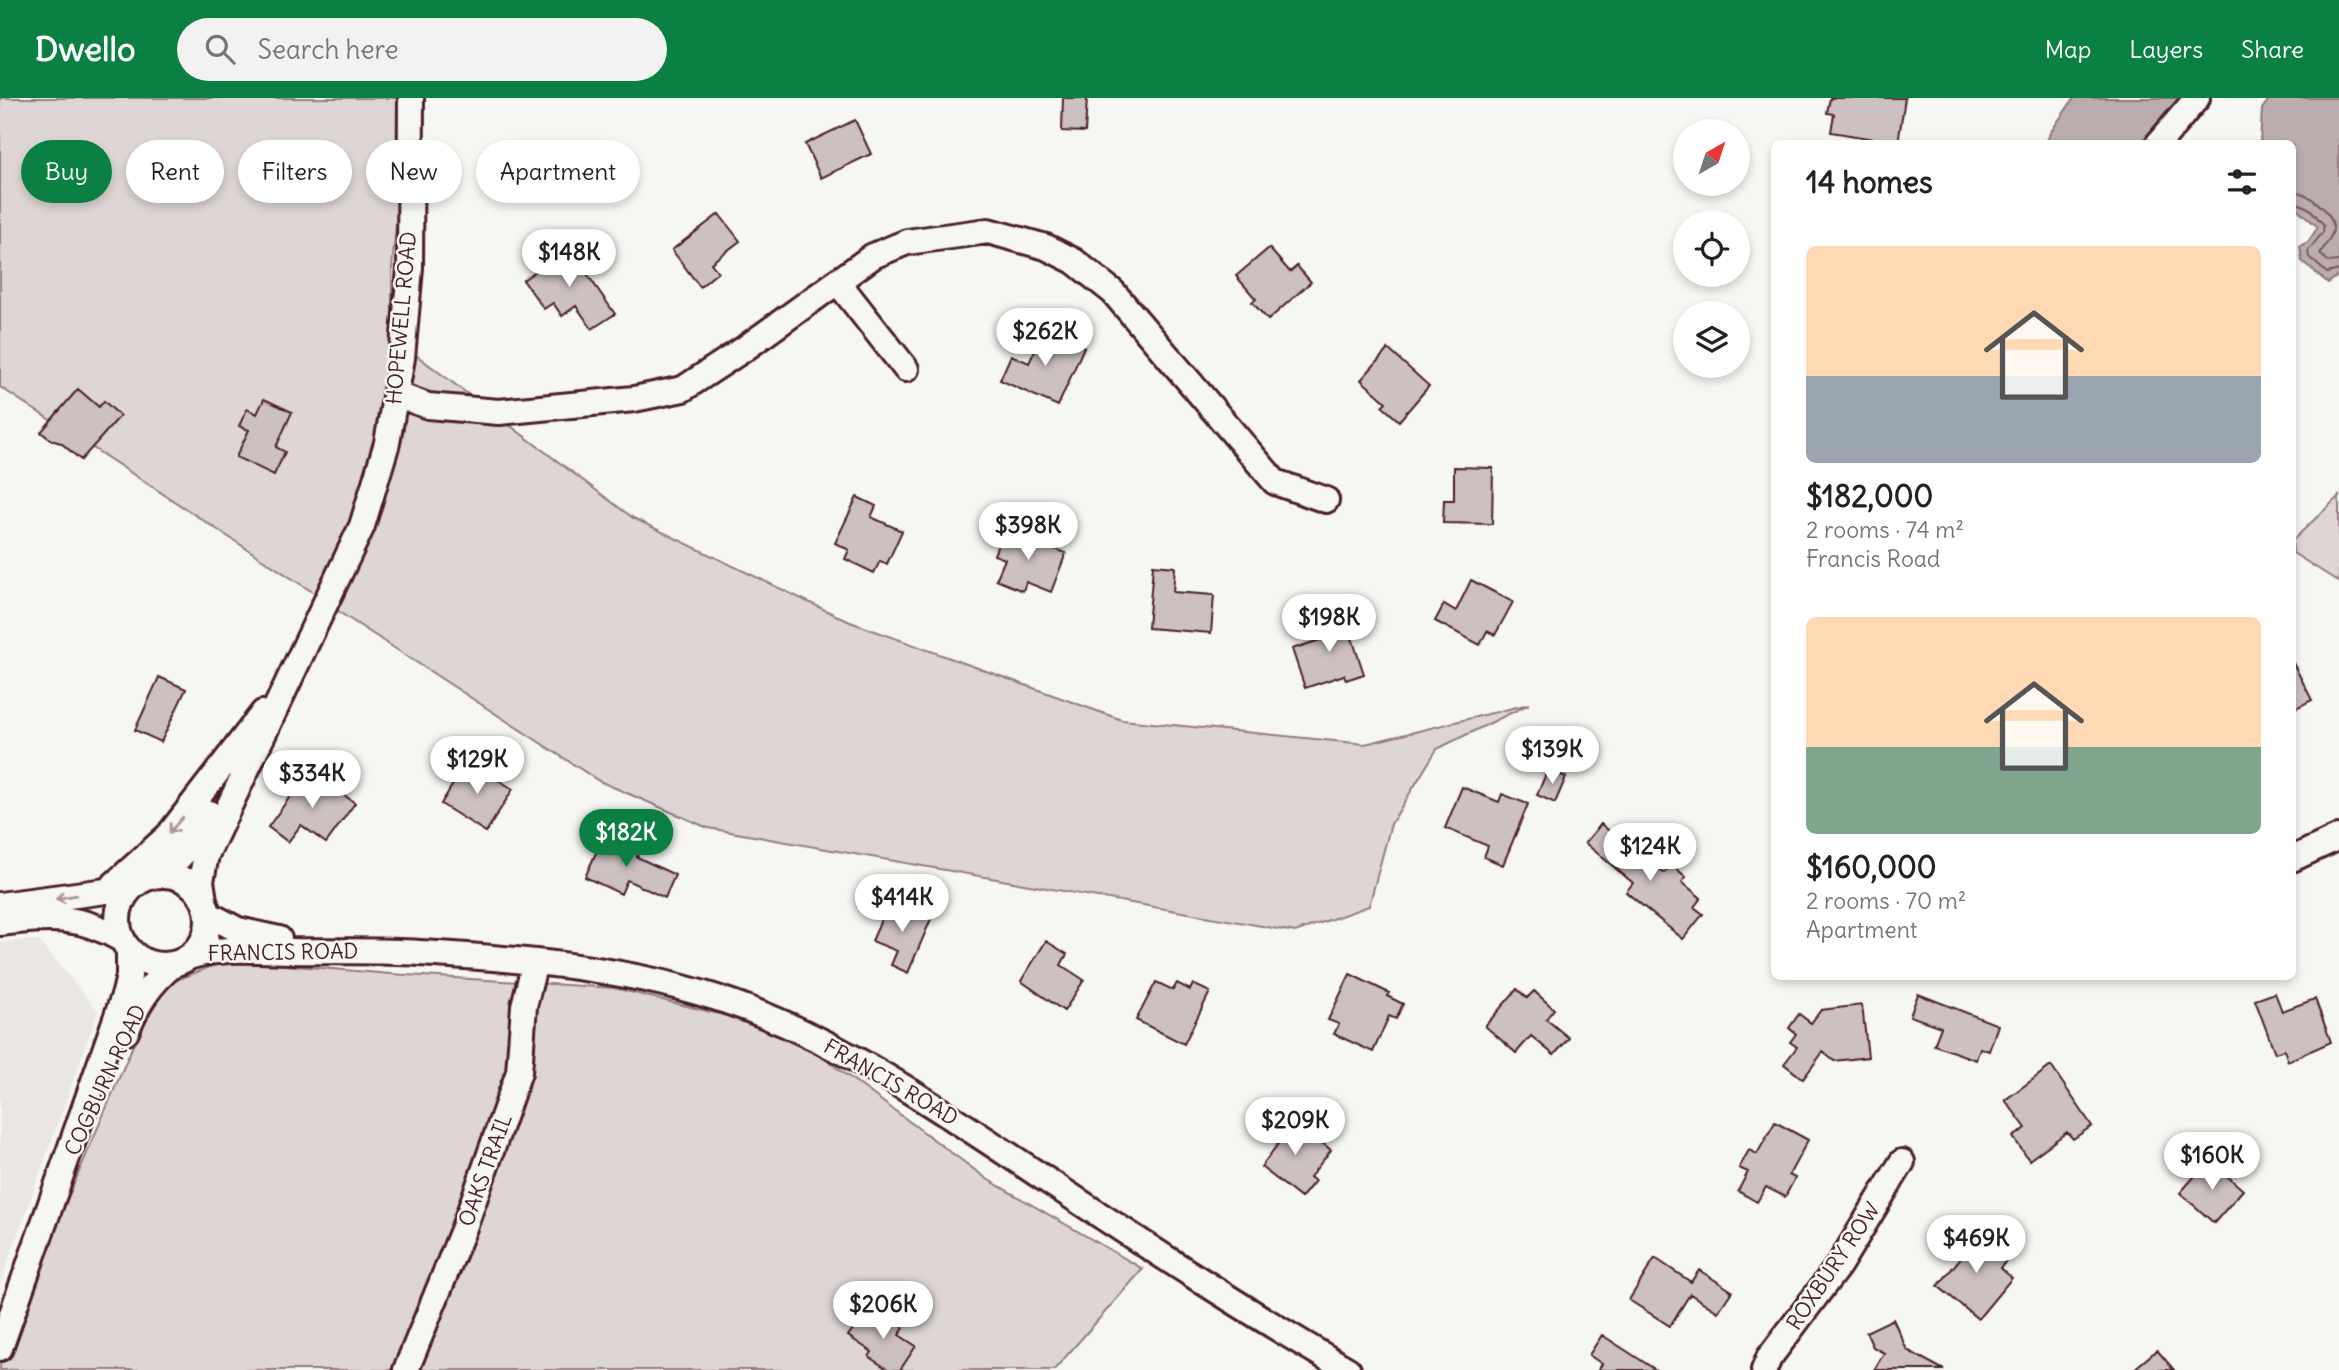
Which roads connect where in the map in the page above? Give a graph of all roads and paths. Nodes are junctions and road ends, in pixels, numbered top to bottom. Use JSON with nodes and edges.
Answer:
{"nodes":[{"id":1,"x":411,"y":98,"type":"edge"},
{"id":2,"x":2197,"y":98,"type":"edge"},
{"id":3,"x":2161,"y":140,"type":"edge"},
{"id":4,"x":837,"y":281,"type":"junction"},
{"id":5,"x":906,"y":369,"type":"dead end"},
{"id":6,"x":395,"y":394,"type":"junction"},
{"id":7,"x":1326,"y":500,"type":"dead end"},
{"id":8,"x":286,"y":683,"type":"junction"},
{"id":9,"x":263,"y":713,"type":"junction"},
{"id":10,"x":2339,"y":837,"type":"edge"},
{"id":11,"x":2296,"y":857,"type":"edge"},
{"id":12,"x":156,"y":875,"type":"junction"},
{"id":13,"x":132,"y":887,"type":"junction"},
{"id":14,"x":107,"y":891,"type":"junction"},
{"id":15,"x":0,"y":905,"type":"edge"},
{"id":16,"x":206,"y":907,"type":"junction"},
{"id":17,"x":0,"y":923,"type":"edge"},
{"id":18,"x":126,"y":945,"type":"junction"},
{"id":19,"x":374,"y":950,"type":"junction"},
{"id":20,"x":183,"y":960,"type":"junction"},
{"id":21,"x":535,"y":962,"type":"junction"},
{"id":22,"x":1902,"y":1162,"type":"dead end"},
{"id":23,"x":65,"y":1167,"type":"junction"},
{"id":24,"x":0,"y":1348,"type":"edge"},
{"id":25,"x":406,"y":1370,"type":"edge"},
{"id":26,"x":1348,"y":1370,"type":"edge"},
{"id":27,"x":1765,"y":1370,"type":"edge"}],
"edges":[{"from":1,"to":6,"type":"street","name":"HOPEWELL ROAD"},
{"from":2,"to":3,"type":"street"},
{"from":4,"to":5,"type":"street"},
{"from":4,"to":6,"type":"street"},
{"from":4,"to":7,"type":"street"},
{"from":6,"to":8,"type":"street","name":"HOPEWELL ROAD"},
{"from":8,"to":9,"type":"street","name":"HOPEWELL ROAD"},
{"from":8,"to":16,"type":"street","name":"HOPEWELL ROAD"},
{"from":9,"to":12,"type":"street","name":"HOPEWELL ROAD"},
{"from":9,"to":14,"type":"street","one_way":true},
{"from":10,"to":11,"type":"street"},
{"from":12,"to":13,"type":"street"},
{"from":12,"to":16,"type":"street"},
{"from":13,"to":14,"type":"street"},
{"from":13,"to":18,"type":"street"},
{"from":14,"to":15,"type":"street","one_way":true},
{"from":16,"to":19,"type":"street","name":"FRANCIS ROAD"},
{"from":16,"to":20,"type":"street"},
{"from":17,"to":18,"type":"street"},
{"from":18,"to":20,"type":"street"},
{"from":18,"to":23,"type":"street","name":"COGBURN ROAD"},
{"from":19,"to":20,"type":"street","name":"FRANCIS ROAD"},
{"from":19,"to":21,"type":"street","name":"FRANCIS ROAD"},
{"from":20,"to":23,"type":"street","name":"COGBURN ROAD"},
{"from":21,"to":25,"type":"street","name":"OAKS TRAIL"},
{"from":21,"to":26,"type":"street","name":"FRANCIS ROAD"},
{"from":22,"to":27,"type":"street","name":"ROXBURY ROW"},
{"from":23,"to":24,"type":"street","name":"COGBURN ROAD"}]}
